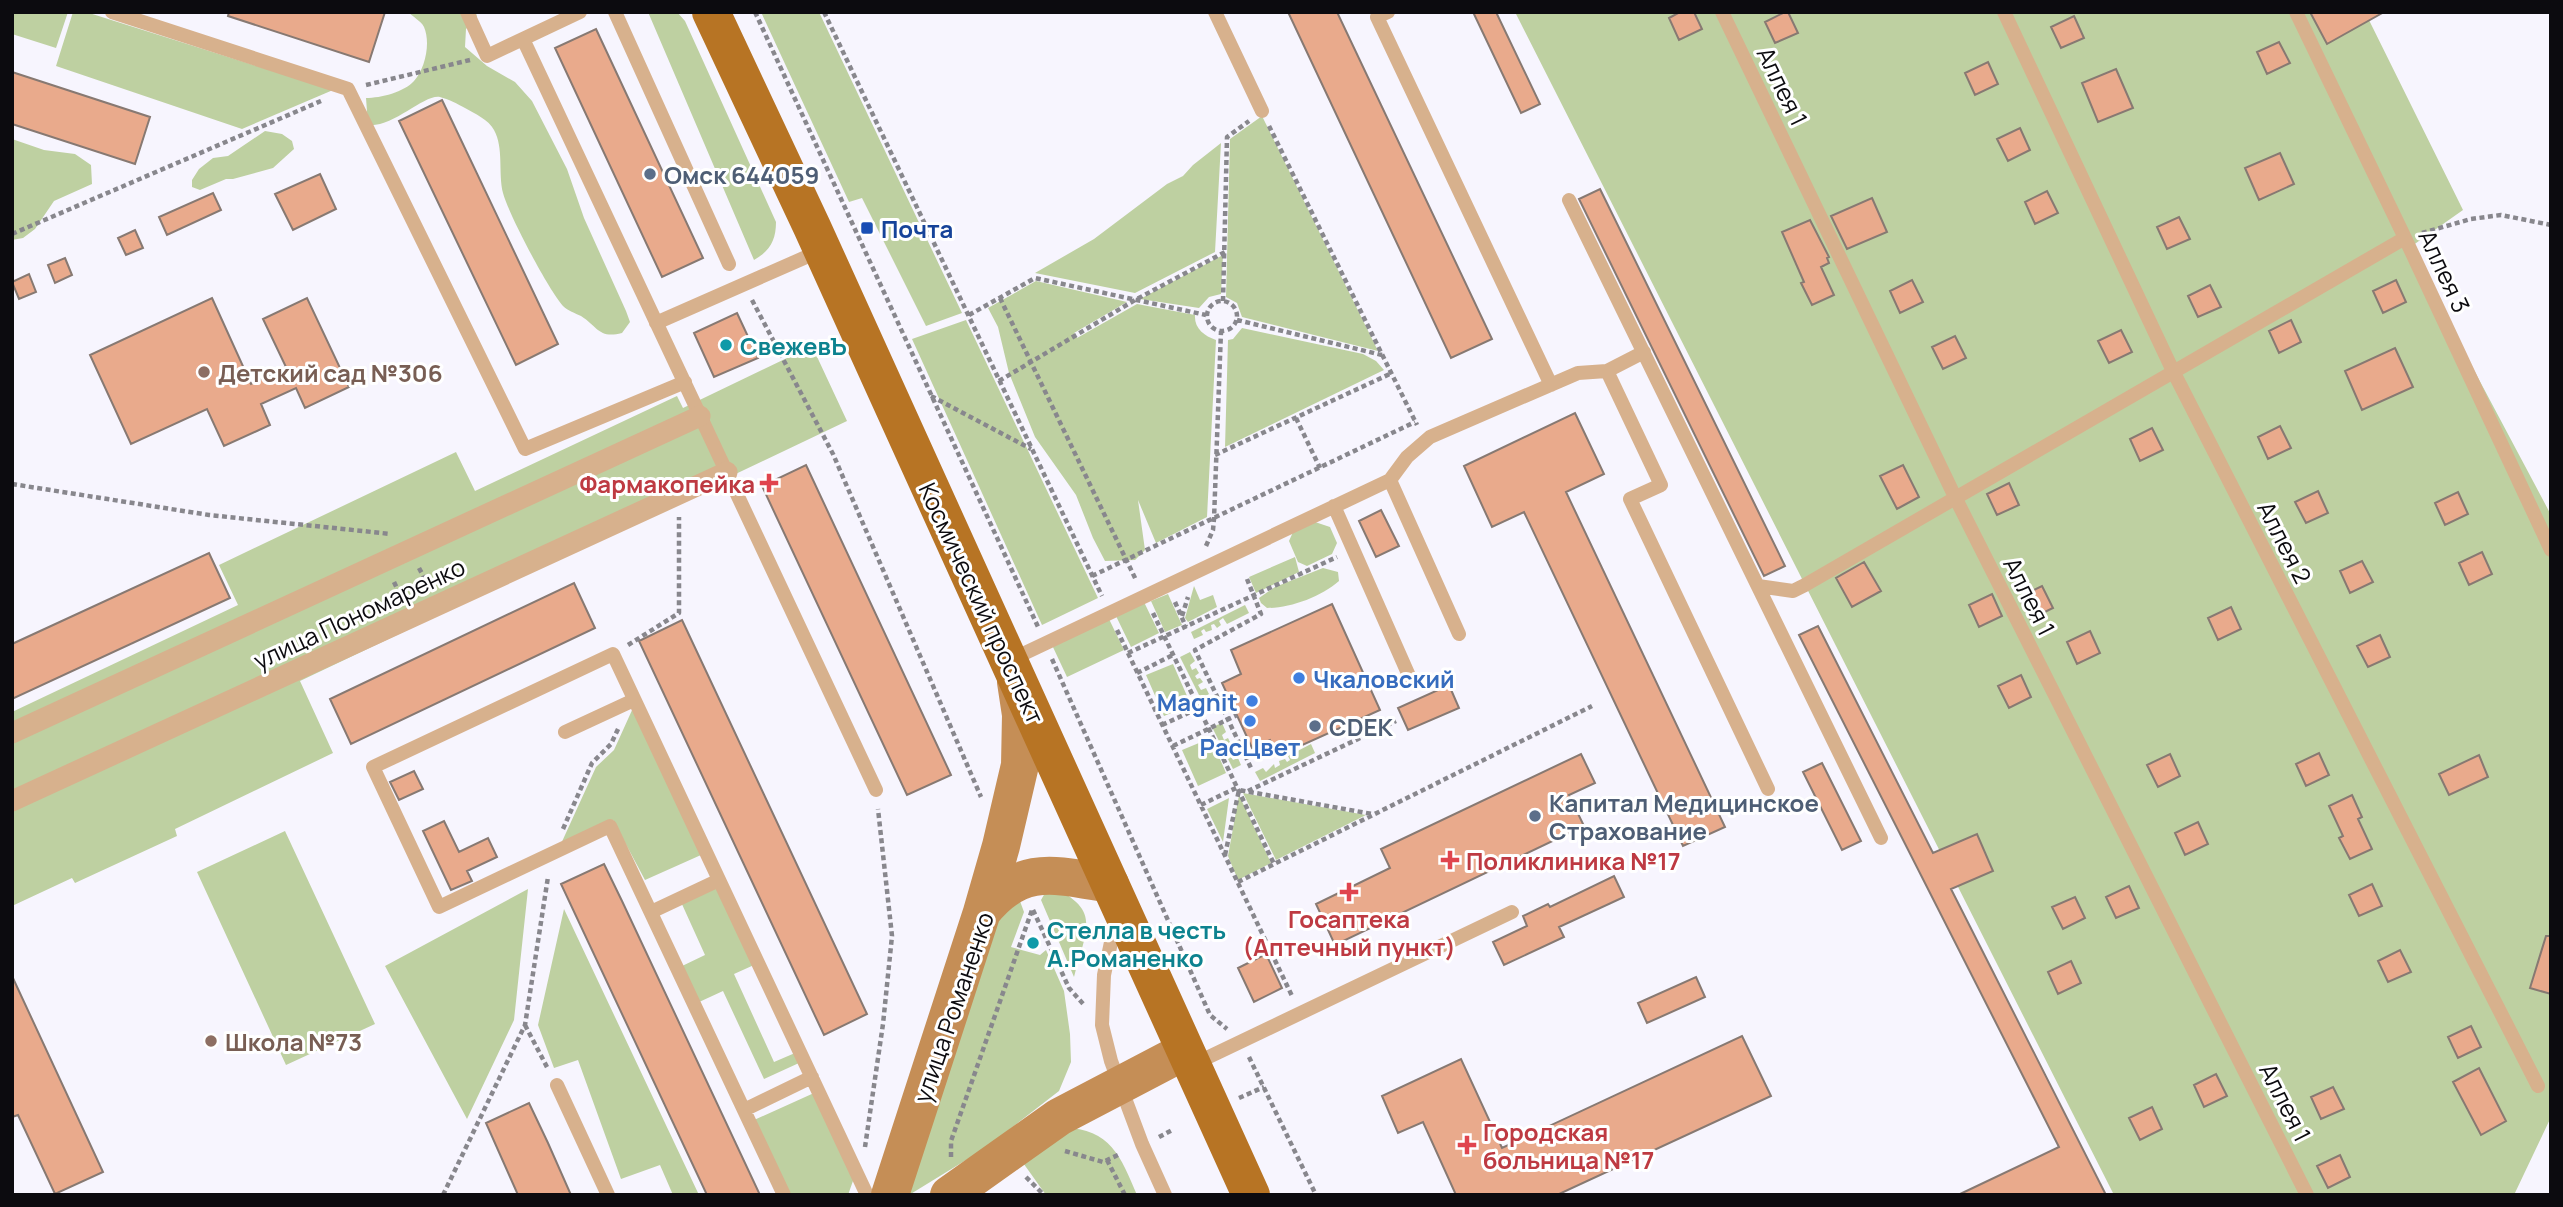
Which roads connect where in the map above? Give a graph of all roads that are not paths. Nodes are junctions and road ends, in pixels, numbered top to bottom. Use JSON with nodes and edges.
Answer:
{"nodes":[{"id":1,"x":113,"y":12,"type":"edge"},
{"id":2,"x":467,"y":12,"type":"edge"},
{"id":3,"x":580,"y":12,"type":"edge"},
{"id":4,"x":615,"y":12,"type":"edge"},
{"id":5,"x":711,"y":12,"type":"edge"},
{"id":6,"x":1215,"y":12,"type":"edge"},
{"id":7,"x":1388,"y":12,"type":"edge"},
{"id":8,"x":1722,"y":12,"type":"edge"},
{"id":9,"x":2004,"y":12,"type":"edge"},
{"id":10,"x":2296,"y":12,"type":"edge"},
{"id":11,"x":523,"y":39,"type":"junction"},
{"id":12,"x":1262,"y":111,"type":"road end"},
{"id":13,"x":1569,"y":200,"type":"dead end"},
{"id":14,"x":2405,"y":237,"type":"junction"},
{"id":15,"x":822,"y":250,"type":"junction"},
{"id":16,"x":729,"y":264,"type":"dead end"},
{"id":17,"x":656,"y":323,"type":"junction"},
{"id":18,"x":1644,"y":352,"type":"junction"},
{"id":19,"x":1607,"y":370,"type":"junction"},
{"id":20,"x":2173,"y":371,"type":"junction"},
{"id":21,"x":685,"y":382,"type":"junction"},
{"id":22,"x":1551,"y":385,"type":"junction"},
{"id":23,"x":700,"y":416,"type":"junction"},
{"id":24,"x":727,"y":472,"type":"junction"},
{"id":25,"x":1390,"y":480,"type":"junction"},
{"id":26,"x":1956,"y":499,"type":"junction"},
{"id":27,"x":1334,"y":506,"type":"junction"},
{"id":28,"x":2551,"y":550,"type":"edge"},
{"id":29,"x":1758,"y":586,"type":"junction"},
{"id":30,"x":1459,"y":634,"type":"dead end"},
{"id":31,"x":1012,"y":667,"type":"junction"},
{"id":32,"x":1410,"y":678,"type":"dead end"},
{"id":33,"x":632,"y":701,"type":"junction"},
{"id":34,"x":565,"y":732,"type":"dead end"},
{"id":35,"x":12,"y":733,"type":"edge"},
{"id":36,"x":1768,"y":789,"type":"dead end"},
{"id":37,"x":876,"y":790,"type":"road end"},
{"id":38,"x":12,"y":801,"type":"edge"},
{"id":39,"x":1881,"y":838,"type":"dead end"},
{"id":40,"x":719,"y":880,"type":"junction"},
{"id":41,"x":1115,"y":894,"type":"junction"},
{"id":42,"x":651,"y":912,"type":"junction"},
{"id":43,"x":982,"y":912,"type":"junction"},
{"id":44,"x":1512,"y":912,"type":"dead end"},
{"id":45,"x":1189,"y":1058,"type":"junction"},
{"id":46,"x":812,"y":1077,"type":"junction"},
{"id":47,"x":557,"y":1085,"type":"road end"},
{"id":48,"x":1120,"y":1086,"type":"junction"},
{"id":49,"x":2538,"y":1086,"type":"dead end"},
{"id":50,"x":744,"y":1110,"type":"junction"},
{"id":51,"x":875,"y":1187,"type":"edge"},
{"id":52,"x":608,"y":1195,"type":"edge"},
{"id":53,"x":783,"y":1195,"type":"edge"},
{"id":54,"x":867,"y":1195,"type":"edge"},
{"id":55,"x":949,"y":1195,"type":"edge"},
{"id":56,"x":1165,"y":1195,"type":"edge"},
{"id":57,"x":1251,"y":1195,"type":"edge"},
{"id":58,"x":2308,"y":1195,"type":"edge"}],
"edges":[{"from":1,"to":21,"type":"lane"},
{"from":2,"to":11,"type":"lane"},
{"from":3,"to":11,"type":"lane"},
{"from":4,"to":16,"type":"lane"},
{"from":5,"to":15,"type":"main road","name":"Космический проспект"},
{"from":6,"to":12,"type":"lane"},
{"from":7,"to":22,"type":"lane"},
{"from":8,"to":26,"type":"lane","name":"Аллея 1"},
{"from":9,"to":20,"type":"lane","name":"Аллея 2"},
{"from":10,"to":14,"type":"lane","name":"Аллея 3"},
{"from":11,"to":17,"type":"lane"},
{"from":13,"to":18,"type":"lane"},
{"from":14,"to":20,"type":"lane"},
{"from":14,"to":28,"type":"lane","name":"Аллея 3"},
{"from":15,"to":17,"type":"lane"},
{"from":15,"to":31,"type":"main road","name":"Космический проспект"},
{"from":17,"to":21,"type":"lane"},
{"from":18,"to":19,"type":"lane"},
{"from":18,"to":29,"type":"lane"},
{"from":19,"to":22,"type":"lane"},
{"from":19,"to":36,"type":"lane"},
{"from":20,"to":26,"type":"lane"},
{"from":20,"to":49,"type":"lane","name":"Аллея 2"},
{"from":21,"to":23,"type":"lane"},
{"from":22,"to":25,"type":"lane"},
{"from":23,"to":24,"type":"lane"},
{"from":23,"to":35,"type":"street","name":"улица Пономаренко"},
{"from":24,"to":37,"type":"lane"},
{"from":24,"to":38,"type":"street","name":"улица Пономаренко"},
{"from":25,"to":27,"type":"lane"},
{"from":25,"to":30,"type":"lane"},
{"from":26,"to":29,"type":"lane"},
{"from":26,"to":58,"type":"lane","name":"Аллея 1"},
{"from":27,"to":31,"type":"lane"},
{"from":27,"to":32,"type":"lane"},
{"from":29,"to":39,"type":"lane"},
{"from":31,"to":41,"type":"main road","name":"Космический проспект"},
{"from":31,"to":43,"type":"main road"},
{"from":33,"to":34,"type":"lane"},
{"from":33,"to":40,"type":"lane"},
{"from":33,"to":42,"type":"lane"},
{"from":40,"to":42,"type":"lane"},
{"from":40,"to":46,"type":"lane"},
{"from":41,"to":43,"type":"main road","name":"улица Романенко"},
{"from":41,"to":45,"type":"main road","name":"Космический проспект"},
{"from":41,"to":48,"type":"lane"},
{"from":42,"to":50,"type":"lane"},
{"from":43,"to":51,"type":"main road","name":"улица Романенко"},
{"from":44,"to":45,"type":"lane"},
{"from":45,"to":48,"type":"main road"},
{"from":45,"to":57,"type":"main road","name":"Космический проспект"},
{"from":46,"to":50,"type":"lane"},
{"from":46,"to":51,"type":"lane"},
{"from":47,"to":52,"type":"lane"},
{"from":48,"to":55,"type":"main road"},
{"from":48,"to":56,"type":"lane"},
{"from":50,"to":53,"type":"lane"},
{"from":51,"to":54,"type":"lane"}]}
